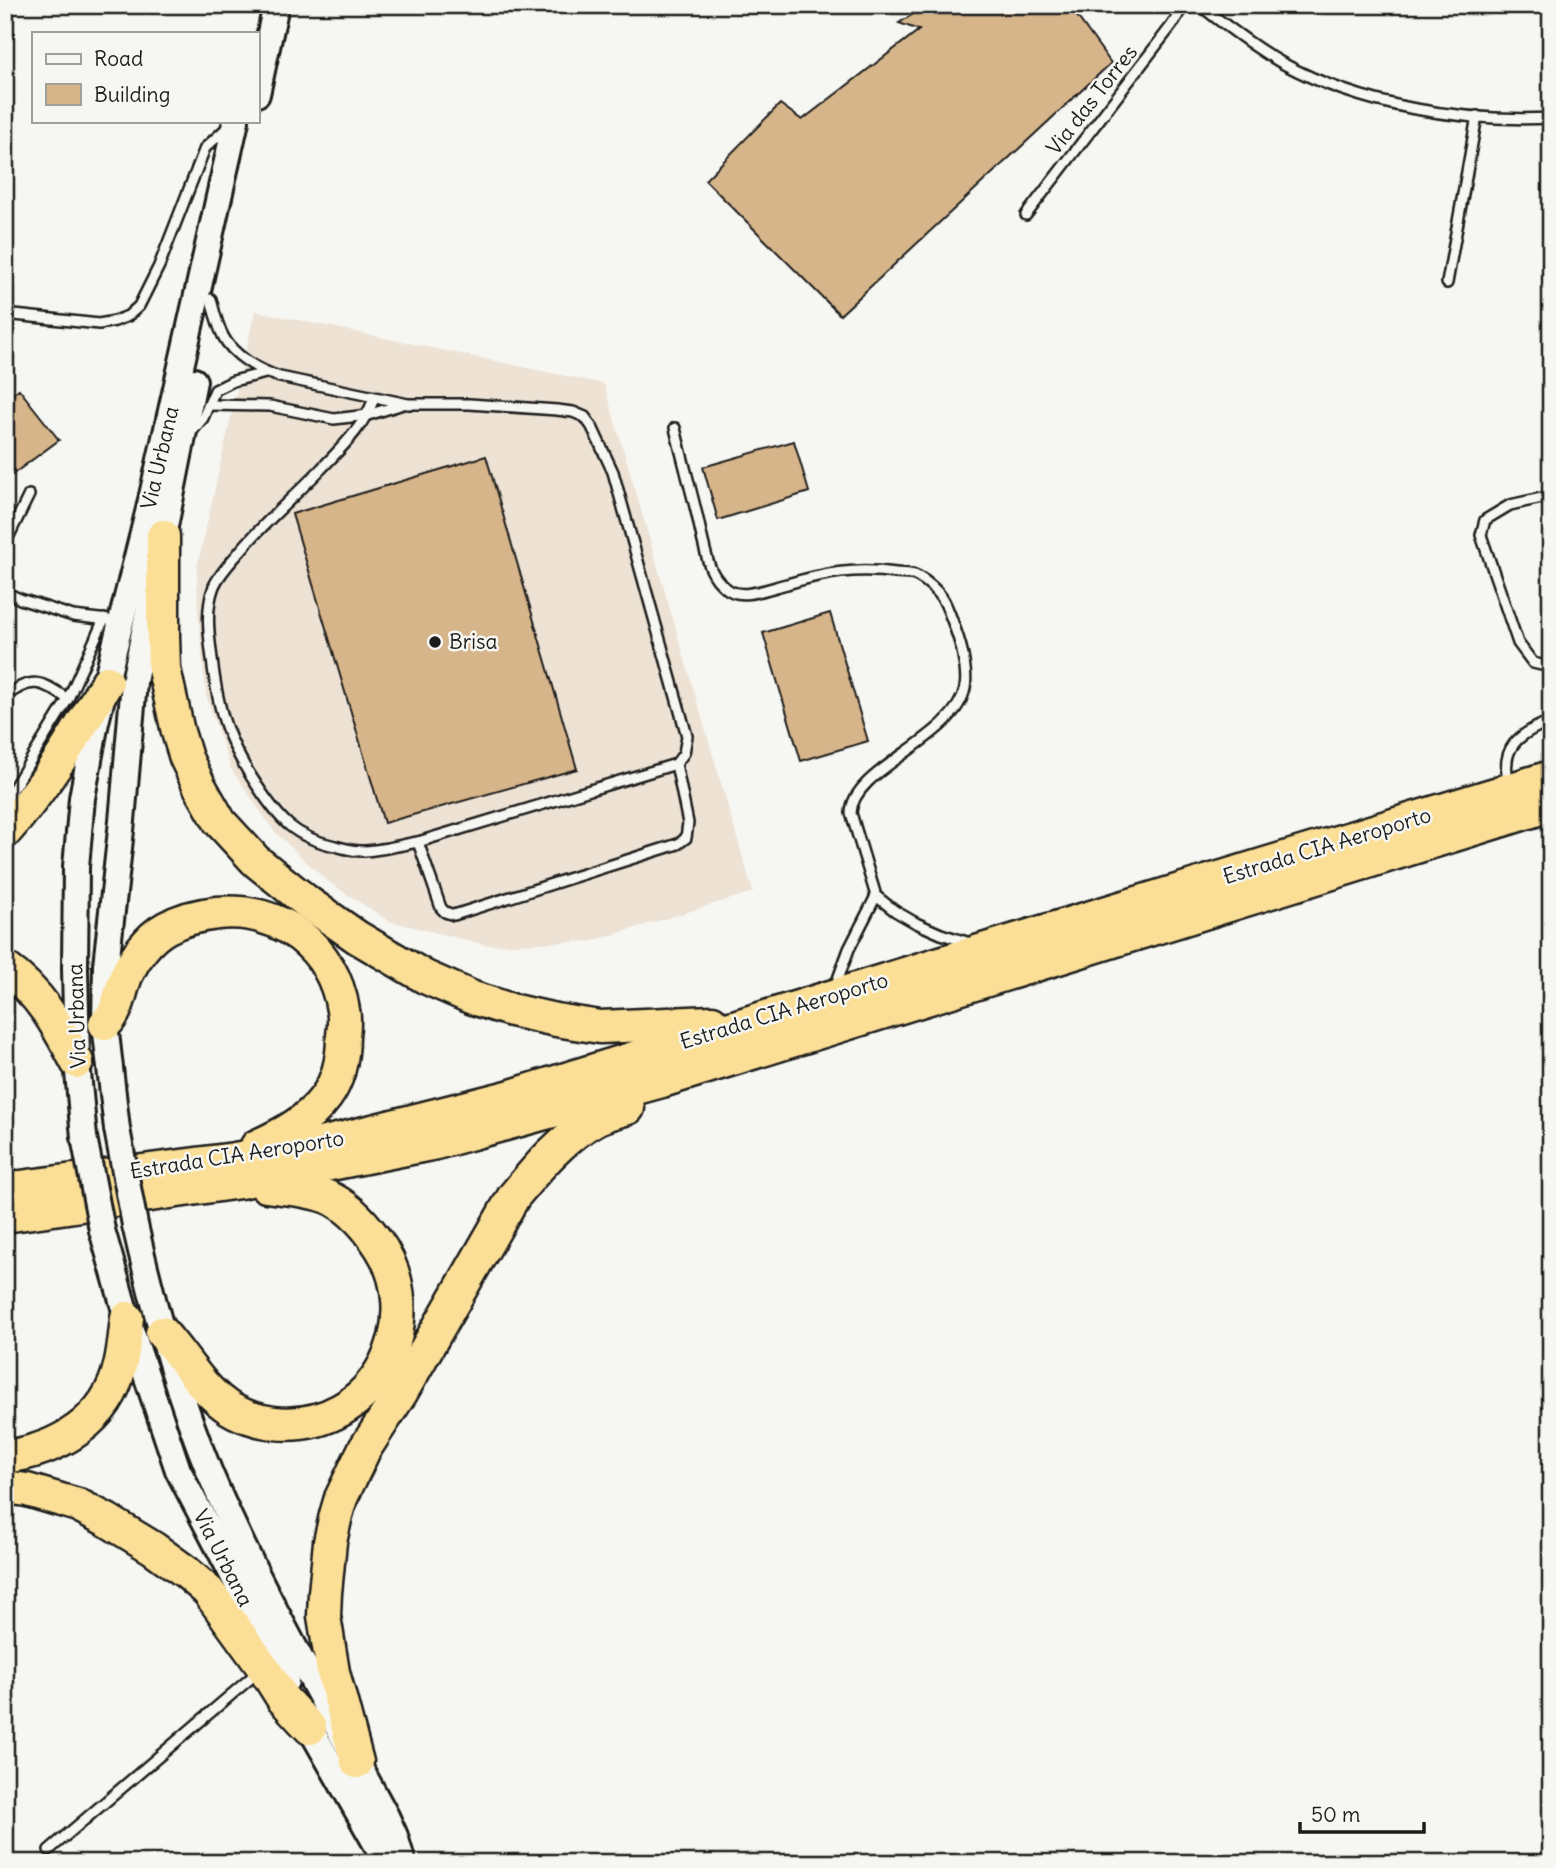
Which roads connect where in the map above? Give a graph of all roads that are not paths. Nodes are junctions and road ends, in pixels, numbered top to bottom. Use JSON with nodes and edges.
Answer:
{"nodes":[{"id":1,"x":261,"y":5,"type":"edge"},
{"id":2,"x":276,"y":5,"type":"edge"},
{"id":3,"x":1184,"y":5,"type":"edge"},
{"id":4,"x":1199,"y":5,"type":"edge"},
{"id":5,"x":255,"y":32,"type":"edge"},
{"id":6,"x":259,"y":85,"type":"edge"},
{"id":7,"x":1477,"y":117,"type":"junction"},
{"id":8,"x":1551,"y":118,"type":"edge"},
{"id":9,"x":239,"y":122,"type":"edge"},
{"id":10,"x":241,"y":122,"type":"edge"},
{"id":11,"x":241,"y":122,"type":"edge"},
{"id":12,"x":1026,"y":215,"type":"dead end"},
{"id":13,"x":1447,"y":284,"type":"dead end"},
{"id":14,"x":211,"y":299,"type":"junction"},
{"id":15,"x":5,"y":314,"type":"edge"},
{"id":16,"x":266,"y":373,"type":"junction"},
{"id":17,"x":374,"y":398,"type":"junction"},
{"id":18,"x":405,"y":404,"type":"junction"},
{"id":19,"x":208,"y":405,"type":"junction"},
{"id":20,"x":368,"y":415,"type":"junction"},
{"id":21,"x":675,"y":428,"type":"dead end"},
{"id":22,"x":182,"y":443,"type":"junction"},
{"id":23,"x":29,"y":495,"type":"dead end"},
{"id":24,"x":1551,"y":496,"type":"edge"},
{"id":25,"x":163,"y":536,"type":"junction"},
{"id":26,"x":5,"y":544,"type":"edge"},
{"id":27,"x":5,"y":592,"type":"edge"},
{"id":28,"x":112,"y":620,"type":"junction"},
{"id":29,"x":1551,"y":665,"type":"edge"},
{"id":30,"x":107,"y":682,"type":"junction"},
{"id":31,"x":5,"y":697,"type":"edge"},
{"id":32,"x":68,"y":699,"type":"junction"},
{"id":33,"x":1551,"y":721,"type":"edge"},
{"id":34,"x":676,"y":765,"type":"junction"},
{"id":35,"x":1551,"y":777,"type":"edge"},
{"id":36,"x":1511,"y":789,"type":"junction"},
{"id":37,"x":5,"y":802,"type":"edge"},
{"id":38,"x":1551,"y":804,"type":"edge"},
{"id":39,"x":5,"y":832,"type":"edge"},
{"id":40,"x":418,"y":842,"type":"junction"},
{"id":41,"x":876,"y":896,"type":"junction"},
{"id":42,"x":1111,"y":941,"type":"junction"},
{"id":43,"x":989,"y":948,"type":"junction"},
{"id":44,"x":5,"y":968,"type":"edge"},
{"id":45,"x":832,"y":997,"type":"junction"},
{"id":46,"x":759,"y":1020,"type":"junction"},
{"id":47,"x":105,"y":1024,"type":"junction"},
{"id":48,"x":77,"y":1062,"type":"junction"},
{"id":49,"x":237,"y":1171,"type":"junction"},
{"id":50,"x":5,"y":1189,"type":"edge"},
{"id":51,"x":5,"y":1216,"type":"edge"},
{"id":52,"x":127,"y":1318,"type":"junction"},
{"id":53,"x":162,"y":1333,"type":"junction"},
{"id":54,"x":5,"y":1457,"type":"edge"},
{"id":55,"x":5,"y":1487,"type":"edge"},
{"id":56,"x":263,"y":1667,"type":"junction"},
{"id":57,"x":310,"y":1728,"type":"junction"},
{"id":58,"x":357,"y":1762,"type":"junction"},
{"id":59,"x":48,"y":1850,"type":"dead end"},
{"id":60,"x":387,"y":1863,"type":"edge"},
{"id":61,"x":403,"y":1863,"type":"edge"}],
"edges":[{"from":1,"to":5,"type":"main road"},
{"from":2,"to":6,"type":"main road"},
{"from":3,"to":12,"type":"lane","name":"Via das Torres"},
{"from":4,"to":7,"type":"lane"},
{"from":7,"to":8,"type":"lane"},
{"from":7,"to":13,"type":"lane"},
{"from":9,"to":15,"type":"lane"},
{"from":10,"to":14,"type":"main road","name":"Via Urbana"},
{"from":11,"to":28,"type":"main road","name":"Via Urbana"},
{"from":14,"to":16,"type":"lane"},
{"from":14,"to":22,"type":"main road","name":"Via Urbana"},
{"from":16,"to":17,"type":"lane"},
{"from":16,"to":19,"type":"lane"},
{"from":17,"to":18,"type":"lane"},
{"from":17,"to":20,"type":"lane"},
{"from":18,"to":20,"type":"lane"},
{"from":18,"to":34,"type":"lane"},
{"from":19,"to":20,"type":"lane"},
{"from":19,"to":22,"type":"lane"},
{"from":20,"to":40,"type":"lane"},
{"from":21,"to":41,"type":"lane"},
{"from":22,"to":25,"type":"main road","name":"Via Urbana"},
{"from":23,"to":26,"type":"lane"},
{"from":24,"to":29,"type":"lane"},
{"from":25,"to":46,"type":"highway"},
{"from":25,"to":47,"type":"main road","name":"Via Urbana"},
{"from":27,"to":28,"type":"lane"},
{"from":28,"to":30,"type":"main road","name":"Via Urbana"},
{"from":28,"to":32,"type":"lane"},
{"from":30,"to":39,"type":"highway"},
{"from":30,"to":48,"type":"main road","name":"Via Urbana"},
{"from":31,"to":32,"type":"lane"},
{"from":32,"to":37,"type":"lane"},
{"from":33,"to":36,"type":"lane"},
{"from":34,"to":40,"type":"lane"},
{"from":34,"to":40,"type":"lane"},
{"from":35,"to":36,"type":"highway","name":"Estrada CIA Aeroporto"},
{"from":36,"to":43,"type":"highway","name":"Estrada CIA Aeroporto"},
{"from":38,"to":42,"type":"highway","name":"Estrada CIA Aeroporto"},
{"from":41,"to":43,"type":"lane"},
{"from":41,"to":45,"type":"lane"},
{"from":42,"to":49,"type":"highway","name":"Estrada CIA Aeroporto"},
{"from":42,"to":58,"type":"highway"},
{"from":43,"to":45,"type":"highway","name":"Estrada CIA Aeroporto"},
{"from":44,"to":48,"type":"highway"},
{"from":45,"to":46,"type":"highway","name":"Estrada CIA Aeroporto"},
{"from":46,"to":49,"type":"highway","name":"Estrada CIA Aeroporto"},
{"from":47,"to":49,"type":"highway"},
{"from":47,"to":53,"type":"main road","name":"Via Urbana","bridge":true},
{"from":48,"to":52,"type":"main road","name":"Via Urbana","bridge":true},
{"from":49,"to":50,"type":"highway","name":"Estrada CIA Aeroporto"},
{"from":49,"to":51,"type":"highway","name":"Estrada CIA Aeroporto"},
{"from":49,"to":53,"type":"highway"},
{"from":52,"to":54,"type":"highway"},
{"from":52,"to":57,"type":"main road","name":"Via Urbana"},
{"from":53,"to":58,"type":"main road","name":"Via Urbana"},
{"from":55,"to":56,"type":"highway"},
{"from":56,"to":57,"type":"highway"},
{"from":56,"to":59,"type":"lane"},
{"from":57,"to":60,"type":"main road","name":"Via Urbana"},
{"from":58,"to":61,"type":"main road","name":"Via Urbana"}]}
